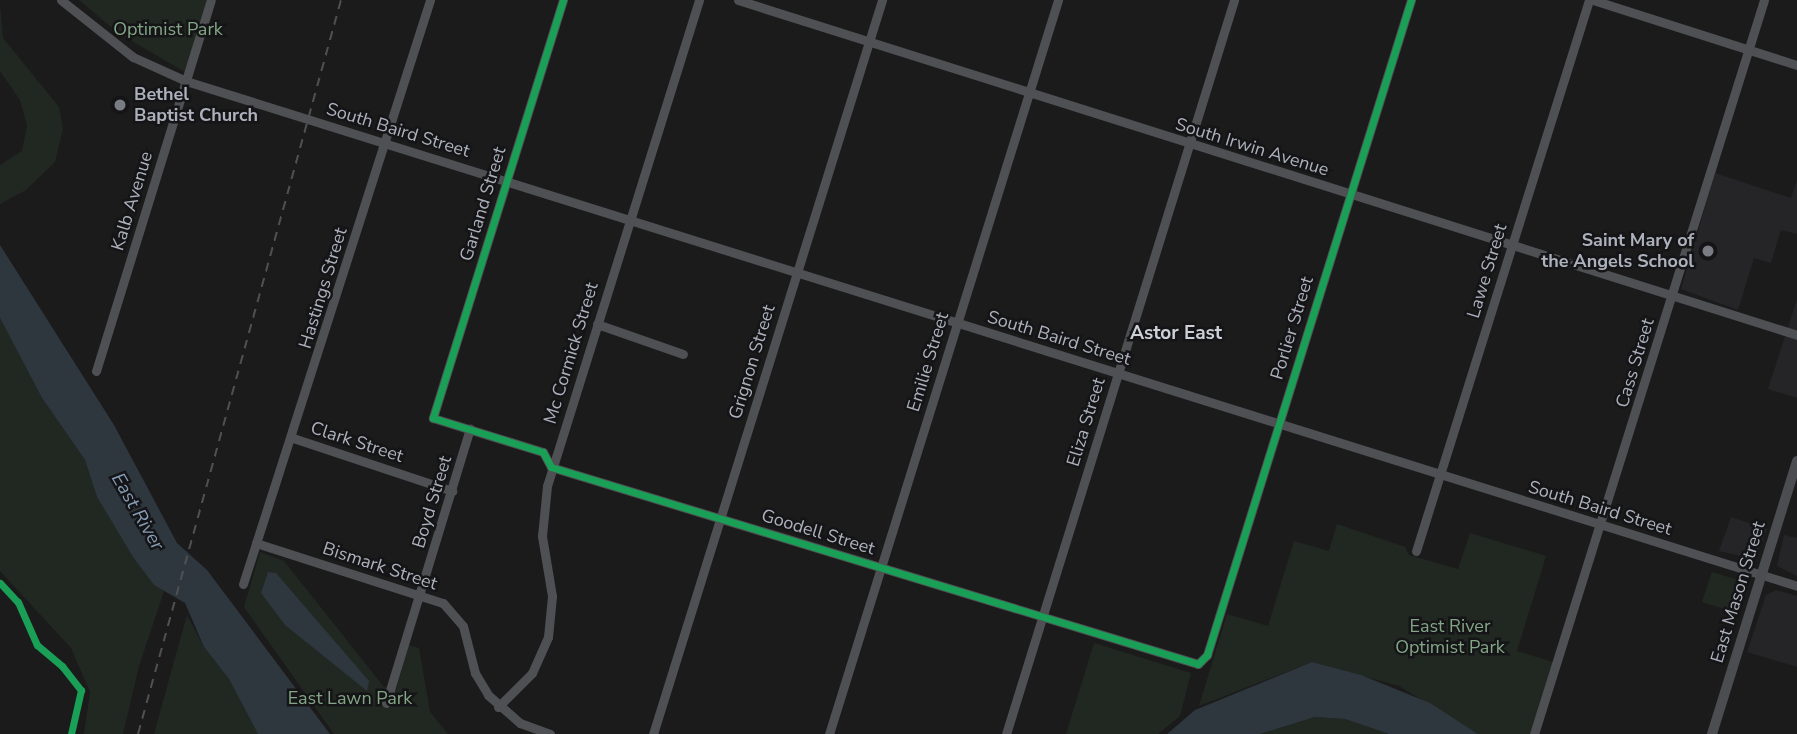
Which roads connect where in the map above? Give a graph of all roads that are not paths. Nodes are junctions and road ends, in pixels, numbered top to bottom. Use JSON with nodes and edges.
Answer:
{"nodes":[{"id":1,"x":61,"y":0,"type":"edge"},
{"id":2,"x":211,"y":0,"type":"edge"},
{"id":3,"x":429,"y":0,"type":"edge"},
{"id":4,"x":563,"y":0,"type":"edge"},
{"id":5,"x":699,"y":0,"type":"edge"},
{"id":6,"x":737,"y":0,"type":"edge"},
{"id":7,"x":882,"y":0,"type":"edge"},
{"id":8,"x":1058,"y":0,"type":"edge"},
{"id":9,"x":1234,"y":0,"type":"edge"},
{"id":10,"x":1411,"y":0,"type":"edge"},
{"id":11,"x":1591,"y":0,"type":"edge"},
{"id":12,"x":1764,"y":0,"type":"edge"},
{"id":13,"x":869,"y":42,"type":"junction"},
{"id":14,"x":1749,"y":49,"type":"junction"},
{"id":15,"x":1797,"y":65,"type":"edge"},
{"id":16,"x":186,"y":81,"type":"junction"},
{"id":17,"x":1029,"y":94,"type":"junction"},
{"id":18,"x":385,"y":142,"type":"junction"},
{"id":19,"x":1189,"y":144,"type":"junction"},
{"id":20,"x":508,"y":180,"type":"junction"},
{"id":21,"x":1350,"y":195,"type":"junction"},
{"id":22,"x":630,"y":218,"type":"junction"},
{"id":23,"x":1511,"y":245,"type":"junction"},
{"id":24,"x":796,"y":272,"type":"junction"},
{"id":25,"x":1672,"y":295,"type":"junction"},
{"id":26,"x":957,"y":323,"type":"junction"},
{"id":27,"x":597,"y":324,"type":"junction"},
{"id":28,"x":1797,"y":335,"type":"edge"},
{"id":29,"x":683,"y":354,"type":"dead end"},
{"id":30,"x":96,"y":371,"type":"dead end"},
{"id":31,"x":1118,"y":373,"type":"junction"},
{"id":32,"x":433,"y":418,"type":"joint"},
{"id":33,"x":1279,"y":424,"type":"junction"},
{"id":34,"x":470,"y":429,"type":"junction"},
{"id":35,"x":293,"y":438,"type":"junction"},
{"id":36,"x":1797,"y":461,"type":"edge"},
{"id":37,"x":551,"y":467,"type":"junction"},
{"id":38,"x":1440,"y":474,"type":"junction"},
{"id":39,"x":452,"y":491,"type":"junction"},
{"id":40,"x":720,"y":517,"type":"junction"},
{"id":41,"x":1601,"y":525,"type":"junction"},
{"id":42,"x":257,"y":543,"type":"junction"},
{"id":43,"x":1416,"y":551,"type":"dead end"},
{"id":44,"x":881,"y":568,"type":"junction"},
{"id":45,"x":1762,"y":575,"type":"junction"},
{"id":46,"x":243,"y":584,"type":"dead end"},
{"id":47,"x":1797,"y":586,"type":"edge"},
{"id":48,"x":421,"y":594,"type":"junction"},
{"id":49,"x":1042,"y":618,"type":"junction"},
{"id":50,"x":1202,"y":663,"type":"joint"},
{"id":51,"x":386,"y":704,"type":"dead end"},
{"id":52,"x":498,"y":707,"type":"junction"},
{"id":53,"x":550,"y":734,"type":"edge"},
{"id":54,"x":653,"y":734,"type":"edge"},
{"id":55,"x":829,"y":734,"type":"edge"},
{"id":56,"x":1006,"y":734,"type":"edge"},
{"id":57,"x":1534,"y":734,"type":"edge"},
{"id":58,"x":1712,"y":734,"type":"edge"}],
"edges":[{"from":1,"to":16,"type":"street","name":"South Baird Street"},
{"from":2,"to":16,"type":"street","name":"Kalb Avenue"},
{"from":3,"to":18,"type":"street","name":"Hastings Street"},
{"from":4,"to":20,"type":"street","name":"Garland Street"},
{"from":5,"to":22,"type":"street","name":"Mc Cormick Street"},
{"from":6,"to":13,"type":"street","name":"South Irwin Avenue"},
{"from":7,"to":13,"type":"street","name":"Grignon Street"},
{"from":8,"to":17,"type":"street","name":"Emilie Street"},
{"from":9,"to":19,"type":"street","name":"Eliza Street"},
{"from":10,"to":21,"type":"street","name":"Porlier Street"},
{"from":11,"to":14,"type":"street"},
{"from":11,"to":23,"type":"street","name":"Lawe Street"},
{"from":12,"to":14,"type":"street","name":"Cass Street"},
{"from":13,"to":17,"type":"street","name":"South Irwin Avenue"},
{"from":13,"to":24,"type":"street","name":"Grignon Street"},
{"from":14,"to":15,"type":"street"},
{"from":14,"to":25,"type":"street","name":"Cass Street"},
{"from":16,"to":18,"type":"street","name":"South Baird Street"},
{"from":16,"to":30,"type":"street","name":"Kalb Avenue"},
{"from":17,"to":19,"type":"street","name":"South Irwin Avenue"},
{"from":17,"to":26,"type":"street","name":"Emilie Street"},
{"from":18,"to":20,"type":"street","name":"South Baird Street"},
{"from":18,"to":35,"type":"street","name":"Hastings Street"},
{"from":19,"to":21,"type":"street","name":"South Irwin Avenue"},
{"from":19,"to":31,"type":"street","name":"Eliza Street"},
{"from":20,"to":22,"type":"street","name":"South Baird Street"},
{"from":20,"to":32,"type":"street","name":"Garland Street"},
{"from":21,"to":23,"type":"street","name":"South Irwin Avenue"},
{"from":21,"to":33,"type":"street","name":"Porlier Street"},
{"from":22,"to":24,"type":"street","name":"South Baird Street"},
{"from":22,"to":27,"type":"street","name":"Mc Cormick Street"},
{"from":23,"to":25,"type":"street","name":"South Irwin Avenue"},
{"from":23,"to":38,"type":"street","name":"Lawe Street"},
{"from":24,"to":26,"type":"street","name":"South Baird Street"},
{"from":24,"to":40,"type":"street","name":"Grignon Street"},
{"from":25,"to":28,"type":"street","name":"South Irwin Avenue"},
{"from":25,"to":41,"type":"street","name":"Cass Street"},
{"from":26,"to":31,"type":"street","name":"South Baird Street"},
{"from":26,"to":44,"type":"street","name":"Emilie Street"},
{"from":27,"to":29,"type":"street"},
{"from":27,"to":37,"type":"street","name":"Mc Cormick Street"},
{"from":31,"to":33,"type":"street","name":"South Baird Street"},
{"from":31,"to":49,"type":"street","name":"Eliza Street"},
{"from":32,"to":34,"type":"street","name":"Goodell Street"},
{"from":33,"to":38,"type":"street","name":"South Baird Street"},
{"from":33,"to":50,"type":"street","name":"Porlier Street"},
{"from":34,"to":37,"type":"street","name":"Goodell Street"},
{"from":34,"to":39,"type":"street","name":"Boyd Street"},
{"from":35,"to":39,"type":"street","name":"Clark Street"},
{"from":35,"to":42,"type":"street","name":"Hastings Street"},
{"from":36,"to":45,"type":"main road","name":"East Mason Street"},
{"from":37,"to":40,"type":"street","name":"Goodell Street"},
{"from":37,"to":52,"type":"street","name":"Mc Cormick Street"},
{"from":38,"to":41,"type":"street","name":"South Baird Street"},
{"from":38,"to":43,"type":"street","name":"Lawe Street"},
{"from":39,"to":48,"type":"street","name":"Boyd Street"},
{"from":40,"to":44,"type":"street","name":"Goodell Street"},
{"from":40,"to":54,"type":"street","name":"Grignon Street"},
{"from":41,"to":45,"type":"street","name":"South Baird Street"},
{"from":41,"to":57,"type":"street","name":"Cass Street"},
{"from":42,"to":46,"type":"street","name":"Hastings Street"},
{"from":42,"to":48,"type":"street","name":"Bismark Street"},
{"from":44,"to":49,"type":"street","name":"Goodell Street"},
{"from":44,"to":55,"type":"street","name":"Emilie Street"},
{"from":45,"to":47,"type":"street","name":"South Baird Street"},
{"from":45,"to":58,"type":"main road","name":"East Mason Street"},
{"from":48,"to":51,"type":"street","name":"Boyd Street"},
{"from":48,"to":52,"type":"street","name":"Bismark Street"},
{"from":49,"to":50,"type":"street","name":"Goodell Street"},
{"from":49,"to":56,"type":"street","name":"Eliza Street"},
{"from":52,"to":53,"type":"street","name":"Bismark Street"}]}
